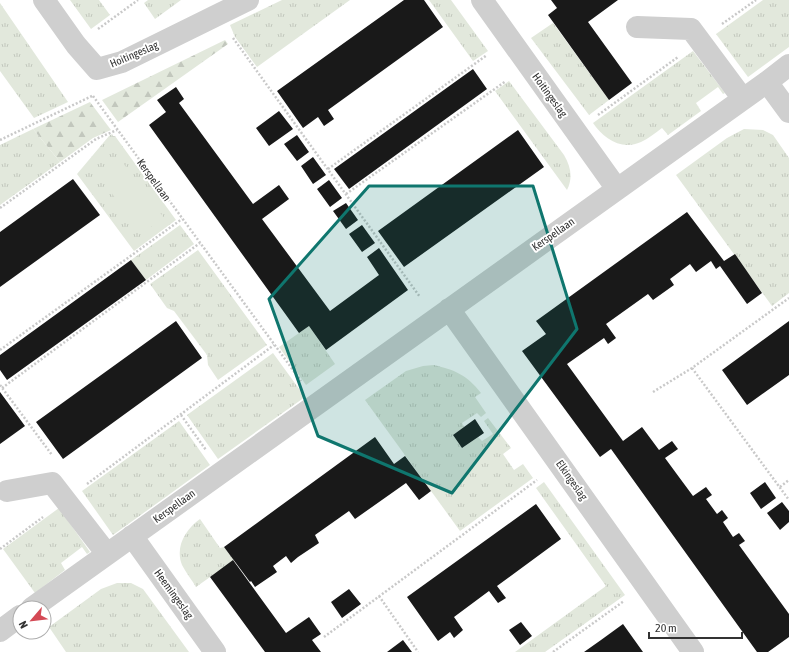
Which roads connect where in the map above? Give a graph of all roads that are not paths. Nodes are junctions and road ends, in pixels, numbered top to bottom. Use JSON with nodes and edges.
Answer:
{"nodes":[{"id":1,"x":44,"y":0,"type":"edge"},
{"id":2,"x":248,"y":0,"type":"edge"},
{"id":3,"x":482,"y":0,"type":"edge"},
{"id":4,"x":637,"y":27,"type":"dead end"},
{"id":5,"x":789,"y":65,"type":"edge"},
{"id":6,"x":768,"y":82,"type":"junction"},
{"id":7,"x":743,"y":99,"type":"junction"},
{"id":8,"x":789,"y":112,"type":"edge"},
{"id":9,"x":617,"y":189,"type":"junction"},
{"id":10,"x":442,"y":313,"type":"junction"},
{"id":11,"x":7,"y":490,"type":"dead end"},
{"id":12,"x":132,"y":536,"type":"junction"},
{"id":13,"x":107,"y":554,"type":"junction"},
{"id":14,"x":43,"y":600,"type":"edge"},
{"id":15,"x":12,"y":622,"type":"edge"},
{"id":16,"x":0,"y":631,"type":"edge"},
{"id":17,"x":216,"y":652,"type":"edge"},
{"id":18,"x":693,"y":652,"type":"edge"}],
"edges":[{"from":1,"to":2,"type":"street","name":"Hoitingeslag"},
{"from":3,"to":9,"type":"street","name":"Hoitingeslag"},
{"from":4,"to":7,"type":"street"},
{"from":5,"to":6,"type":"street","name":"Kerspellaan"},
{"from":6,"to":7,"type":"street","name":"Kerspellaan"},
{"from":6,"to":8,"type":"street"},
{"from":7,"to":9,"type":"street","name":"Kerspellaan"},
{"from":9,"to":10,"type":"street","name":"Kerspellaan"},
{"from":10,"to":12,"type":"street","name":"Kerspellaan"},
{"from":10,"to":18,"type":"street","name":"Elkingeslag"},
{"from":11,"to":13,"type":"street"},
{"from":12,"to":13,"type":"street","name":"Kerspellaan"},
{"from":12,"to":17,"type":"street","name":"Heemingeslag"},
{"from":13,"to":14,"type":"street","name":"Kerspellaan"},
{"from":15,"to":16,"type":"street"}]}
